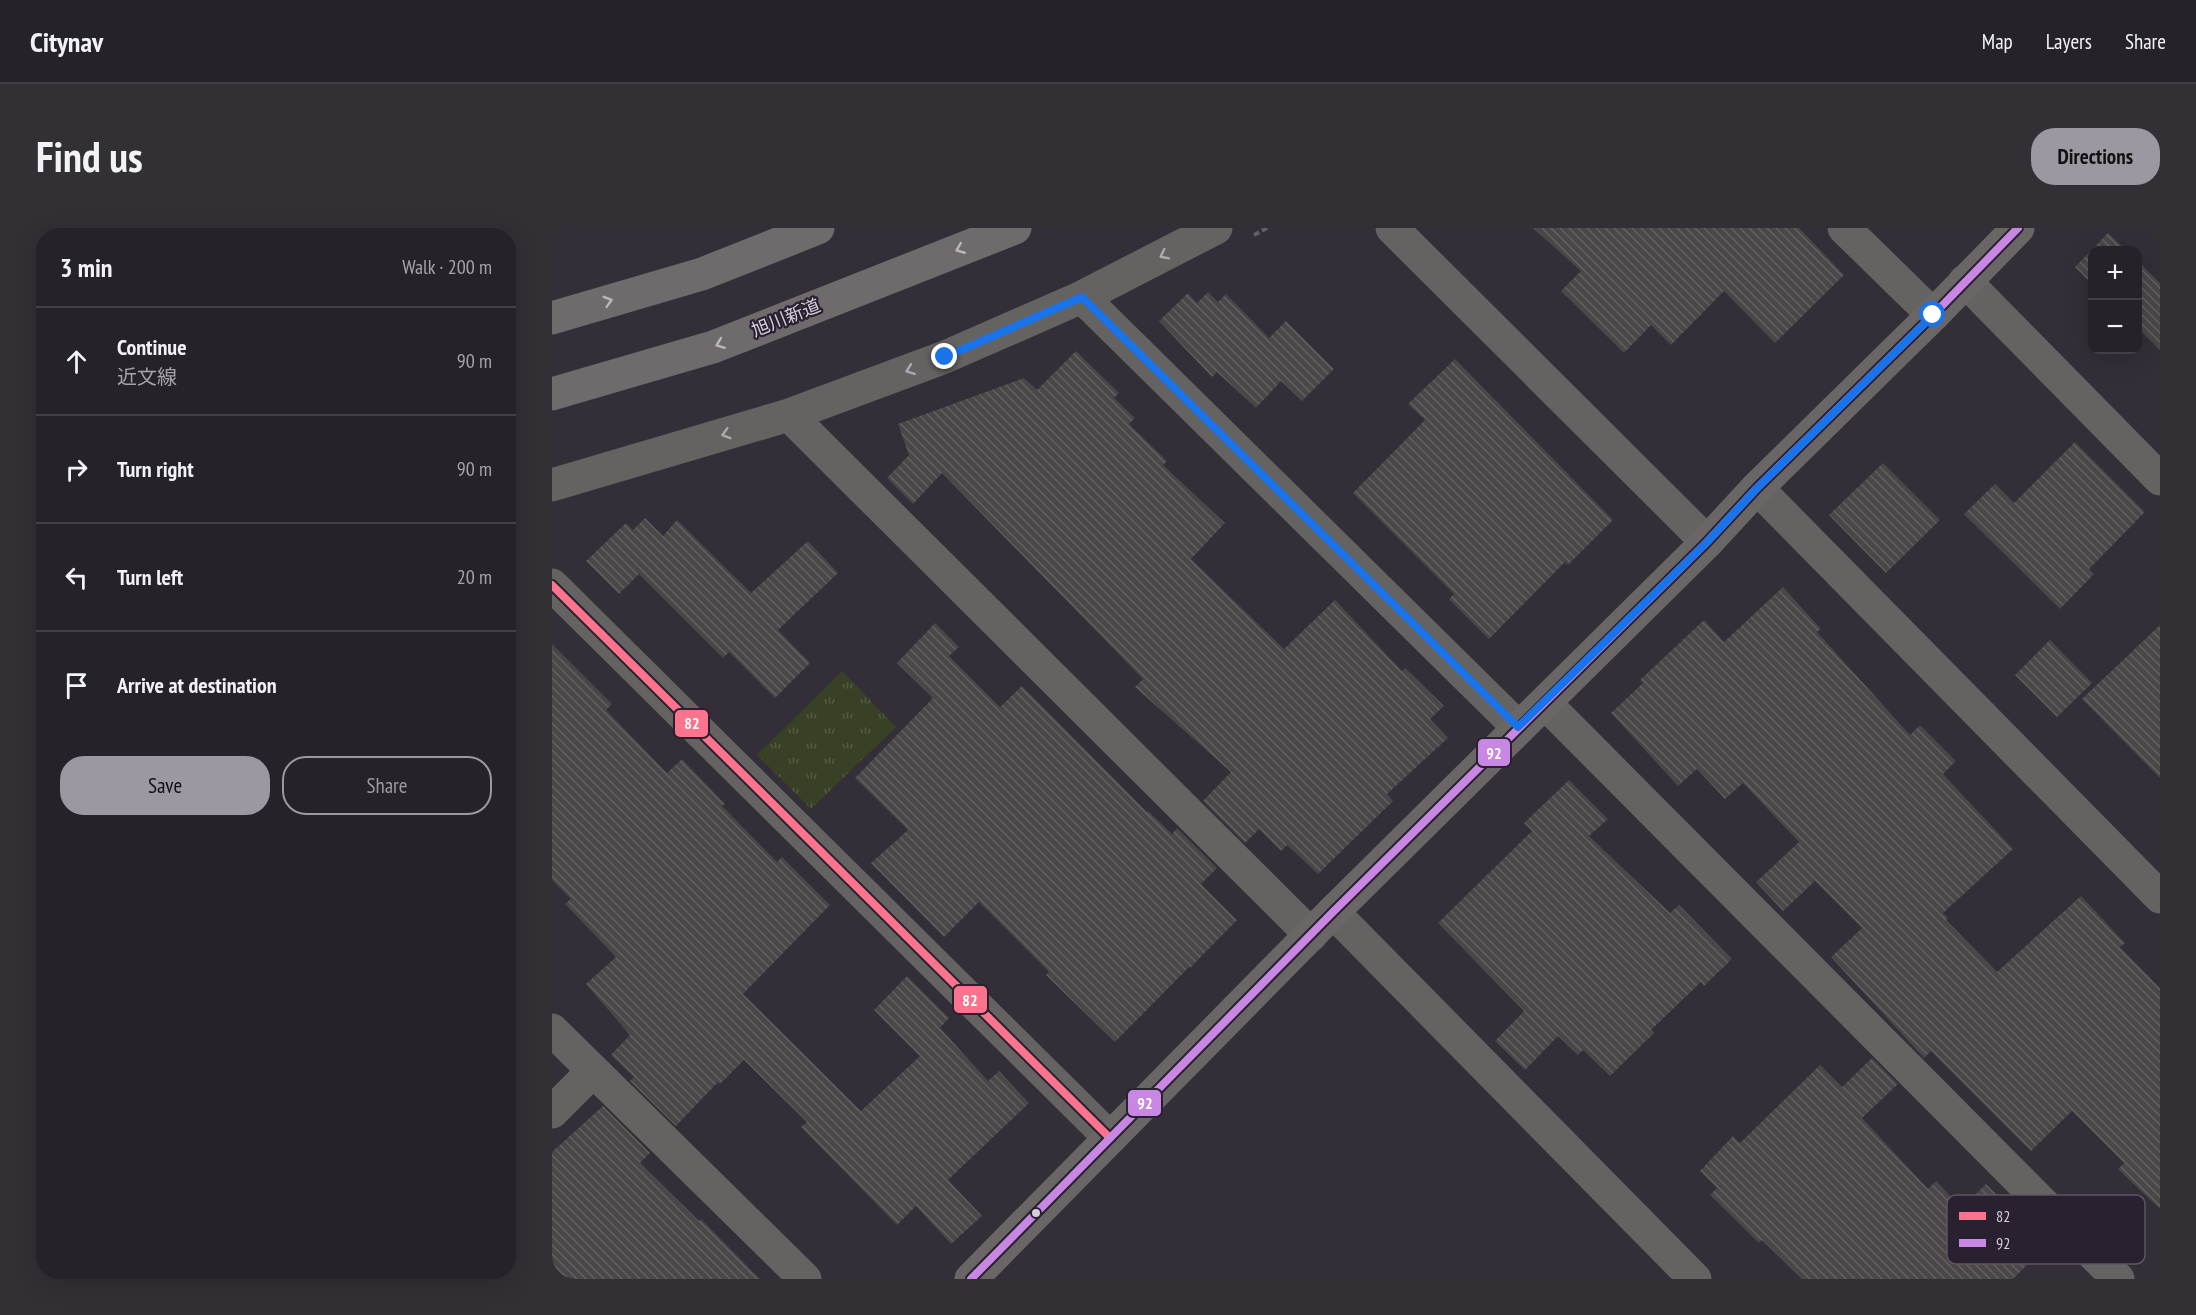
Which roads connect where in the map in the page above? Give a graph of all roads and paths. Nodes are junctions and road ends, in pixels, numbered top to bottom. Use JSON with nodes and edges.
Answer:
{"nodes":[{"id":1,"x":818,"y":228,"type":"edge"},
{"id":2,"x":1015,"y":228,"type":"edge"},
{"id":3,"x":1216,"y":228,"type":"edge"},
{"id":4,"x":1392,"y":228,"type":"edge"},
{"id":5,"x":1844,"y":228,"type":"edge"},
{"id":6,"x":2018,"y":228,"type":"edge"},
{"id":7,"x":1965,"y":281,"type":"junction"},
{"id":8,"x":1082,"y":297,"type":"junction"},
{"id":9,"x":1933,"y":315,"type":"junction"},
{"id":10,"x":552,"y":318,"type":"edge"},
{"id":11,"x":552,"y":394,"type":"edge"},
{"id":12,"x":789,"y":415,"type":"junction"},
{"id":13,"x":2160,"y":479,"type":"edge"},
{"id":14,"x":552,"y":485,"type":"edge"},
{"id":15,"x":1757,"y":488,"type":"junction"},
{"id":16,"x":1707,"y":542,"type":"junction"},
{"id":17,"x":552,"y":585,"type":"edge"},
{"id":18,"x":1545,"y":703,"type":"junction"},
{"id":19,"x":1518,"y":727,"type":"junction"},
{"id":20,"x":2160,"y":897,"type":"edge"},
{"id":21,"x":1333,"y":912,"type":"junction"},
{"id":22,"x":1311,"y":935,"type":"junction"},
{"id":23,"x":552,"y":1030,"type":"edge"},
{"id":24,"x":593,"y":1071,"type":"junction"},
{"id":25,"x":552,"y":1112,"type":"edge"},
{"id":26,"x":1110,"y":1138,"type":"junction"},
{"id":27,"x":2034,"y":1195,"type":"edge"},
{"id":28,"x":2103,"y":1264,"type":"edge"},
{"id":29,"x":805,"y":1279,"type":"edge"},
{"id":30,"x":971,"y":1279,"type":"edge"},
{"id":31,"x":1695,"y":1279,"type":"edge"},
{"id":32,"x":2118,"y":1279,"type":"edge"}],
"edges":[{"from":10,"to":1,"type":"highway","one_way":true},
{"from":2,"to":11,"type":"highway","name":"旭川新道","one_way":true},
{"from":3,"to":8,"type":"street","one_way":true},
{"from":4,"to":16,"type":"street"},
{"from":5,"to":9,"type":"street"},
{"from":6,"to":7,"type":"street"},
{"from":7,"to":9,"type":"street"},
{"from":7,"to":13,"type":"street"},
{"from":8,"to":12,"type":"street","one_way":true},
{"from":8,"to":19,"type":"street"},
{"from":9,"to":15,"type":"street"},
{"from":12,"to":14,"type":"street","one_way":true},
{"from":12,"to":22,"type":"street"},
{"from":15,"to":16,"type":"street"},
{"from":15,"to":20,"type":"street"},
{"from":16,"to":18,"type":"street"},
{"from":17,"to":26,"type":"street"},
{"from":18,"to":19,"type":"street"},
{"from":18,"to":27,"type":"street"},
{"from":19,"to":21,"type":"street"},
{"from":21,"to":22,"type":"street"},
{"from":21,"to":31,"type":"street"},
{"from":22,"to":26,"type":"street"},
{"from":23,"to":24,"type":"street"},
{"from":24,"to":25,"type":"street"},
{"from":24,"to":29,"type":"street"},
{"from":26,"to":30,"type":"street"},
{"from":28,"to":32,"type":"street"}]}
